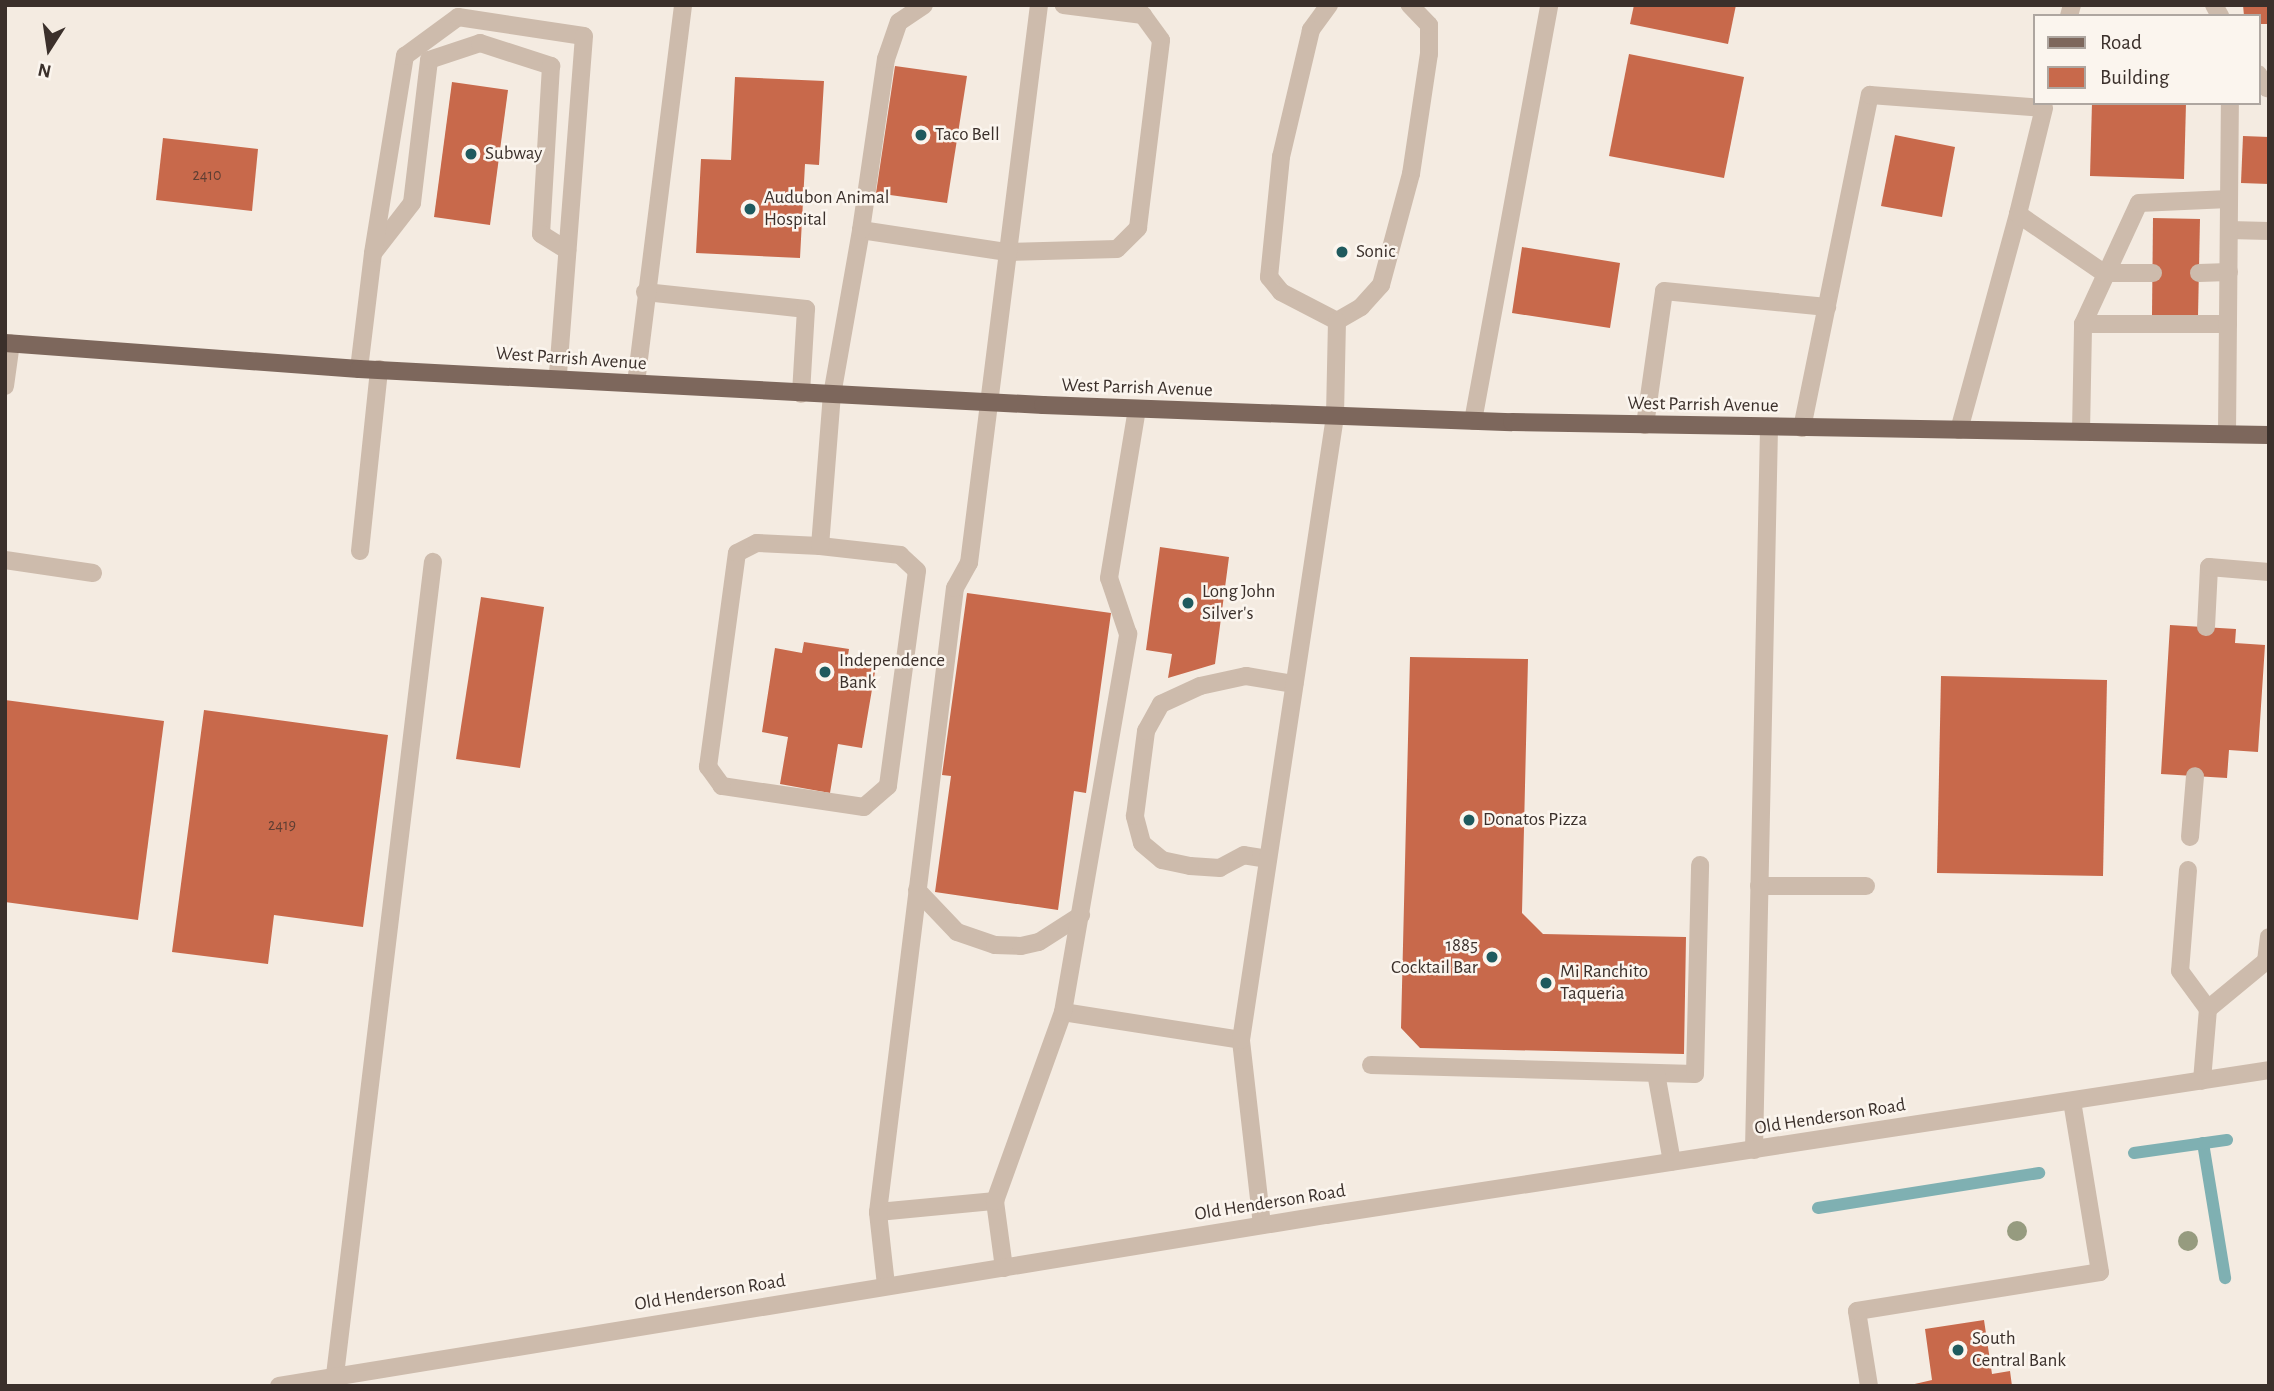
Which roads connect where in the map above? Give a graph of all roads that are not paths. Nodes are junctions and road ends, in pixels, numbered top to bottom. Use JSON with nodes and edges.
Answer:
{"nodes":[{"id":1,"x":683,"y":5,"type":"edge"},
{"id":2,"x":924,"y":5,"type":"edge"},
{"id":3,"x":1039,"y":5,"type":"edge"},
{"id":4,"x":1064,"y":5,"type":"edge"},
{"id":5,"x":1329,"y":5,"type":"edge"},
{"id":6,"x":1410,"y":5,"type":"edge"},
{"id":7,"x":1549,"y":5,"type":"edge"},
{"id":8,"x":2230,"y":105,"type":"edge"},
{"id":9,"x":2045,"y":106,"type":"edge"},
{"id":10,"x":2230,"y":199,"type":"junction"},
{"id":11,"x":2018,"y":214,"type":"junction"},
{"id":12,"x":861,"y":230,"type":"junction"},
{"id":13,"x":2229,"y":230,"type":"junction"},
{"id":14,"x":2269,"y":231,"type":"edge"},
{"id":15,"x":567,"y":250,"type":"junction"},
{"id":16,"x":1007,"y":252,"type":"junction"},
{"id":17,"x":373,"y":253,"type":"junction"},
{"id":18,"x":2199,"y":272,"type":"dead end"},
{"id":19,"x":2229,"y":272,"type":"junction"},
{"id":20,"x":2153,"y":273,"type":"dead end"},
{"id":21,"x":2104,"y":274,"type":"junction"},
{"id":22,"x":645,"y":292,"type":"junction"},
{"id":23,"x":1827,"y":307,"type":"junction"},
{"id":24,"x":1337,"y":321,"type":"junction"},
{"id":25,"x":2083,"y":324,"type":"junction"},
{"id":26,"x":2228,"y":324,"type":"junction"},
{"id":27,"x":8,"y":343,"type":"edge"},
{"id":28,"x":359,"y":369,"type":"junction"},
{"id":29,"x":379,"y":369,"type":"junction"},
{"id":30,"x":558,"y":377,"type":"junction"},
{"id":31,"x":636,"y":383,"type":"junction"},
{"id":32,"x":5,"y":386,"type":"edge"},
{"id":33,"x":801,"y":394,"type":"junction"},
{"id":34,"x":832,"y":396,"type":"junction"},
{"id":35,"x":990,"y":403,"type":"junction"},
{"id":36,"x":1137,"y":409,"type":"junction"},
{"id":37,"x":1335,"y":416,"type":"junction"},
{"id":38,"x":1473,"y":421,"type":"junction"},
{"id":39,"x":1645,"y":425,"type":"junction"},
{"id":40,"x":1769,"y":427,"type":"junction"},
{"id":41,"x":1802,"y":428,"type":"junction"},
{"id":42,"x":1959,"y":430,"type":"junction"},
{"id":43,"x":2081,"y":432,"type":"junction"},
{"id":44,"x":2227,"y":434,"type":"junction"},
{"id":45,"x":2269,"y":435,"type":"edge"},
{"id":46,"x":820,"y":547,"type":"junction"},
{"id":47,"x":360,"y":551,"type":"dead end"},
{"id":48,"x":5,"y":560,"type":"edge"},
{"id":49,"x":433,"y":562,"type":"dead end"},
{"id":50,"x":2269,"y":572,"type":"edge"},
{"id":51,"x":93,"y":573,"type":"dead end"},
{"id":52,"x":2206,"y":627,"type":"dead end"},
{"id":53,"x":1294,"y":684,"type":"junction"},
{"id":54,"x":2195,"y":776,"type":"dead end"},
{"id":55,"x":2190,"y":837,"type":"dead end"},
{"id":56,"x":1268,"y":859,"type":"junction"},
{"id":57,"x":1700,"y":865,"type":"dead end"},
{"id":58,"x":2188,"y":870,"type":"dead end"},
{"id":59,"x":1759,"y":886,"type":"junction"},
{"id":60,"x":1866,"y":886,"type":"dead end"},
{"id":61,"x":917,"y":890,"type":"junction"},
{"id":62,"x":1081,"y":915,"type":"junction"},
{"id":63,"x":2269,"y":937,"type":"edge"},
{"id":64,"x":2208,"y":1009,"type":"junction"},
{"id":65,"x":1063,"y":1012,"type":"junction"},
{"id":66,"x":1241,"y":1040,"type":"junction"},
{"id":67,"x":1371,"y":1065,"type":"dead end"},
{"id":68,"x":2269,"y":1070,"type":"edge"},
{"id":69,"x":1656,"y":1073,"type":"junction"},
{"id":70,"x":2202,"y":1081,"type":"junction"},
{"id":71,"x":2072,"y":1101,"type":"junction"},
{"id":72,"x":1754,"y":1150,"type":"junction"},
{"id":73,"x":1672,"y":1162,"type":"junction"},
{"id":74,"x":995,"y":1201,"type":"junction"},
{"id":75,"x":877,"y":1212,"type":"junction"},
{"id":76,"x":1262,"y":1225,"type":"junction"},
{"id":77,"x":1004,"y":1268,"type":"junction"},
{"id":78,"x":886,"y":1285,"type":"junction"},
{"id":79,"x":335,"y":1375,"type":"junction"},
{"id":80,"x":279,"y":1386,"type":"edge"},
{"id":81,"x":1869,"y":1386,"type":"edge"}],
"edges":[{"from":1,"to":22,"type":"street"},
{"from":2,"to":12,"type":"street"},
{"from":3,"to":16,"type":"street"},
{"from":4,"to":16,"type":"street"},
{"from":5,"to":24,"type":"street"},
{"from":6,"to":24,"type":"street"},
{"from":7,"to":38,"type":"street"},
{"from":8,"to":10,"type":"street"},
{"from":9,"to":11,"type":"street"},
{"from":9,"to":23,"type":"street"},
{"from":10,"to":13,"type":"street"},
{"from":10,"to":21,"type":"street"},
{"from":11,"to":21,"type":"street"},
{"from":11,"to":42,"type":"street"},
{"from":12,"to":16,"type":"street"},
{"from":12,"to":34,"type":"street"},
{"from":13,"to":14,"type":"street"},
{"from":13,"to":19,"type":"street"},
{"from":15,"to":17,"type":"street"},
{"from":15,"to":17,"type":"street"},
{"from":15,"to":30,"type":"street"},
{"from":16,"to":35,"type":"street"},
{"from":17,"to":28,"type":"street"},
{"from":18,"to":19,"type":"street"},
{"from":19,"to":26,"type":"street"},
{"from":20,"to":21,"type":"street"},
{"from":21,"to":25,"type":"street"},
{"from":22,"to":31,"type":"street"},
{"from":22,"to":33,"type":"street"},
{"from":23,"to":39,"type":"street"},
{"from":23,"to":41,"type":"street"},
{"from":24,"to":37,"type":"street"},
{"from":25,"to":26,"type":"street"},
{"from":25,"to":43,"type":"street"},
{"from":26,"to":44,"type":"street"},
{"from":27,"to":28,"type":"main road","name":"West Parrish Avenue"},
{"from":27,"to":32,"type":"street"},
{"from":28,"to":29,"type":"main road","name":"West Parrish Avenue"},
{"from":29,"to":30,"type":"main road","name":"West Parrish Avenue"},
{"from":29,"to":47,"type":"street"},
{"from":30,"to":31,"type":"main road","name":"West Parrish Avenue"},
{"from":31,"to":33,"type":"main road","name":"West Parrish Avenue"},
{"from":33,"to":34,"type":"main road","name":"West Parrish Avenue"},
{"from":34,"to":35,"type":"main road","name":"West Parrish Avenue"},
{"from":34,"to":46,"type":"street"},
{"from":35,"to":36,"type":"main road","name":"West Parrish Avenue"},
{"from":35,"to":61,"type":"street"},
{"from":36,"to":37,"type":"main road","name":"West Parrish Avenue"},
{"from":36,"to":62,"type":"street"},
{"from":37,"to":38,"type":"main road","name":"West Parrish Avenue"},
{"from":37,"to":53,"type":"street"},
{"from":38,"to":39,"type":"main road","name":"West Parrish Avenue"},
{"from":39,"to":40,"type":"main road","name":"West Parrish Avenue"},
{"from":40,"to":41,"type":"main road","name":"West Parrish Avenue"},
{"from":40,"to":59,"type":"street"},
{"from":41,"to":42,"type":"main road","name":"West Parrish Avenue"},
{"from":42,"to":43,"type":"main road","name":"West Parrish Avenue"},
{"from":43,"to":44,"type":"main road","name":"West Parrish Avenue"},
{"from":44,"to":45,"type":"main road","name":"West Parrish Avenue"},
{"from":46,"to":46,"type":"street"},
{"from":48,"to":51,"type":"street"},
{"from":49,"to":79,"type":"street"},
{"from":50,"to":52,"type":"street"},
{"from":53,"to":56,"type":"street"},
{"from":53,"to":56,"type":"street"},
{"from":54,"to":55,"type":"street"},
{"from":56,"to":66,"type":"street"},
{"from":57,"to":69,"type":"street"},
{"from":58,"to":64,"type":"street"},
{"from":59,"to":60,"type":"street"},
{"from":59,"to":72,"type":"street"},
{"from":61,"to":62,"type":"street"},
{"from":61,"to":75,"type":"street"},
{"from":62,"to":65,"type":"street"},
{"from":63,"to":64,"type":"street"},
{"from":64,"to":70,"type":"street"},
{"from":65,"to":66,"type":"street"},
{"from":65,"to":74,"type":"street"},
{"from":66,"to":76,"type":"street"},
{"from":67,"to":69,"type":"street"},
{"from":68,"to":70,"type":"street","name":"Old Henderson Road"},
{"from":69,"to":73,"type":"street"},
{"from":70,"to":71,"type":"street","name":"Old Henderson Road"},
{"from":71,"to":72,"type":"street","name":"Old Henderson Road"},
{"from":71,"to":81,"type":"street"},
{"from":72,"to":73,"type":"street","name":"Old Henderson Road"},
{"from":73,"to":76,"type":"street","name":"Old Henderson Road"},
{"from":74,"to":75,"type":"street"},
{"from":74,"to":77,"type":"street"},
{"from":75,"to":78,"type":"street"},
{"from":76,"to":77,"type":"street","name":"Old Henderson Road"},
{"from":77,"to":78,"type":"street","name":"Old Henderson Road"},
{"from":78,"to":79,"type":"street","name":"Old Henderson Road"},
{"from":79,"to":80,"type":"street","name":"Old Henderson Road"}]}
